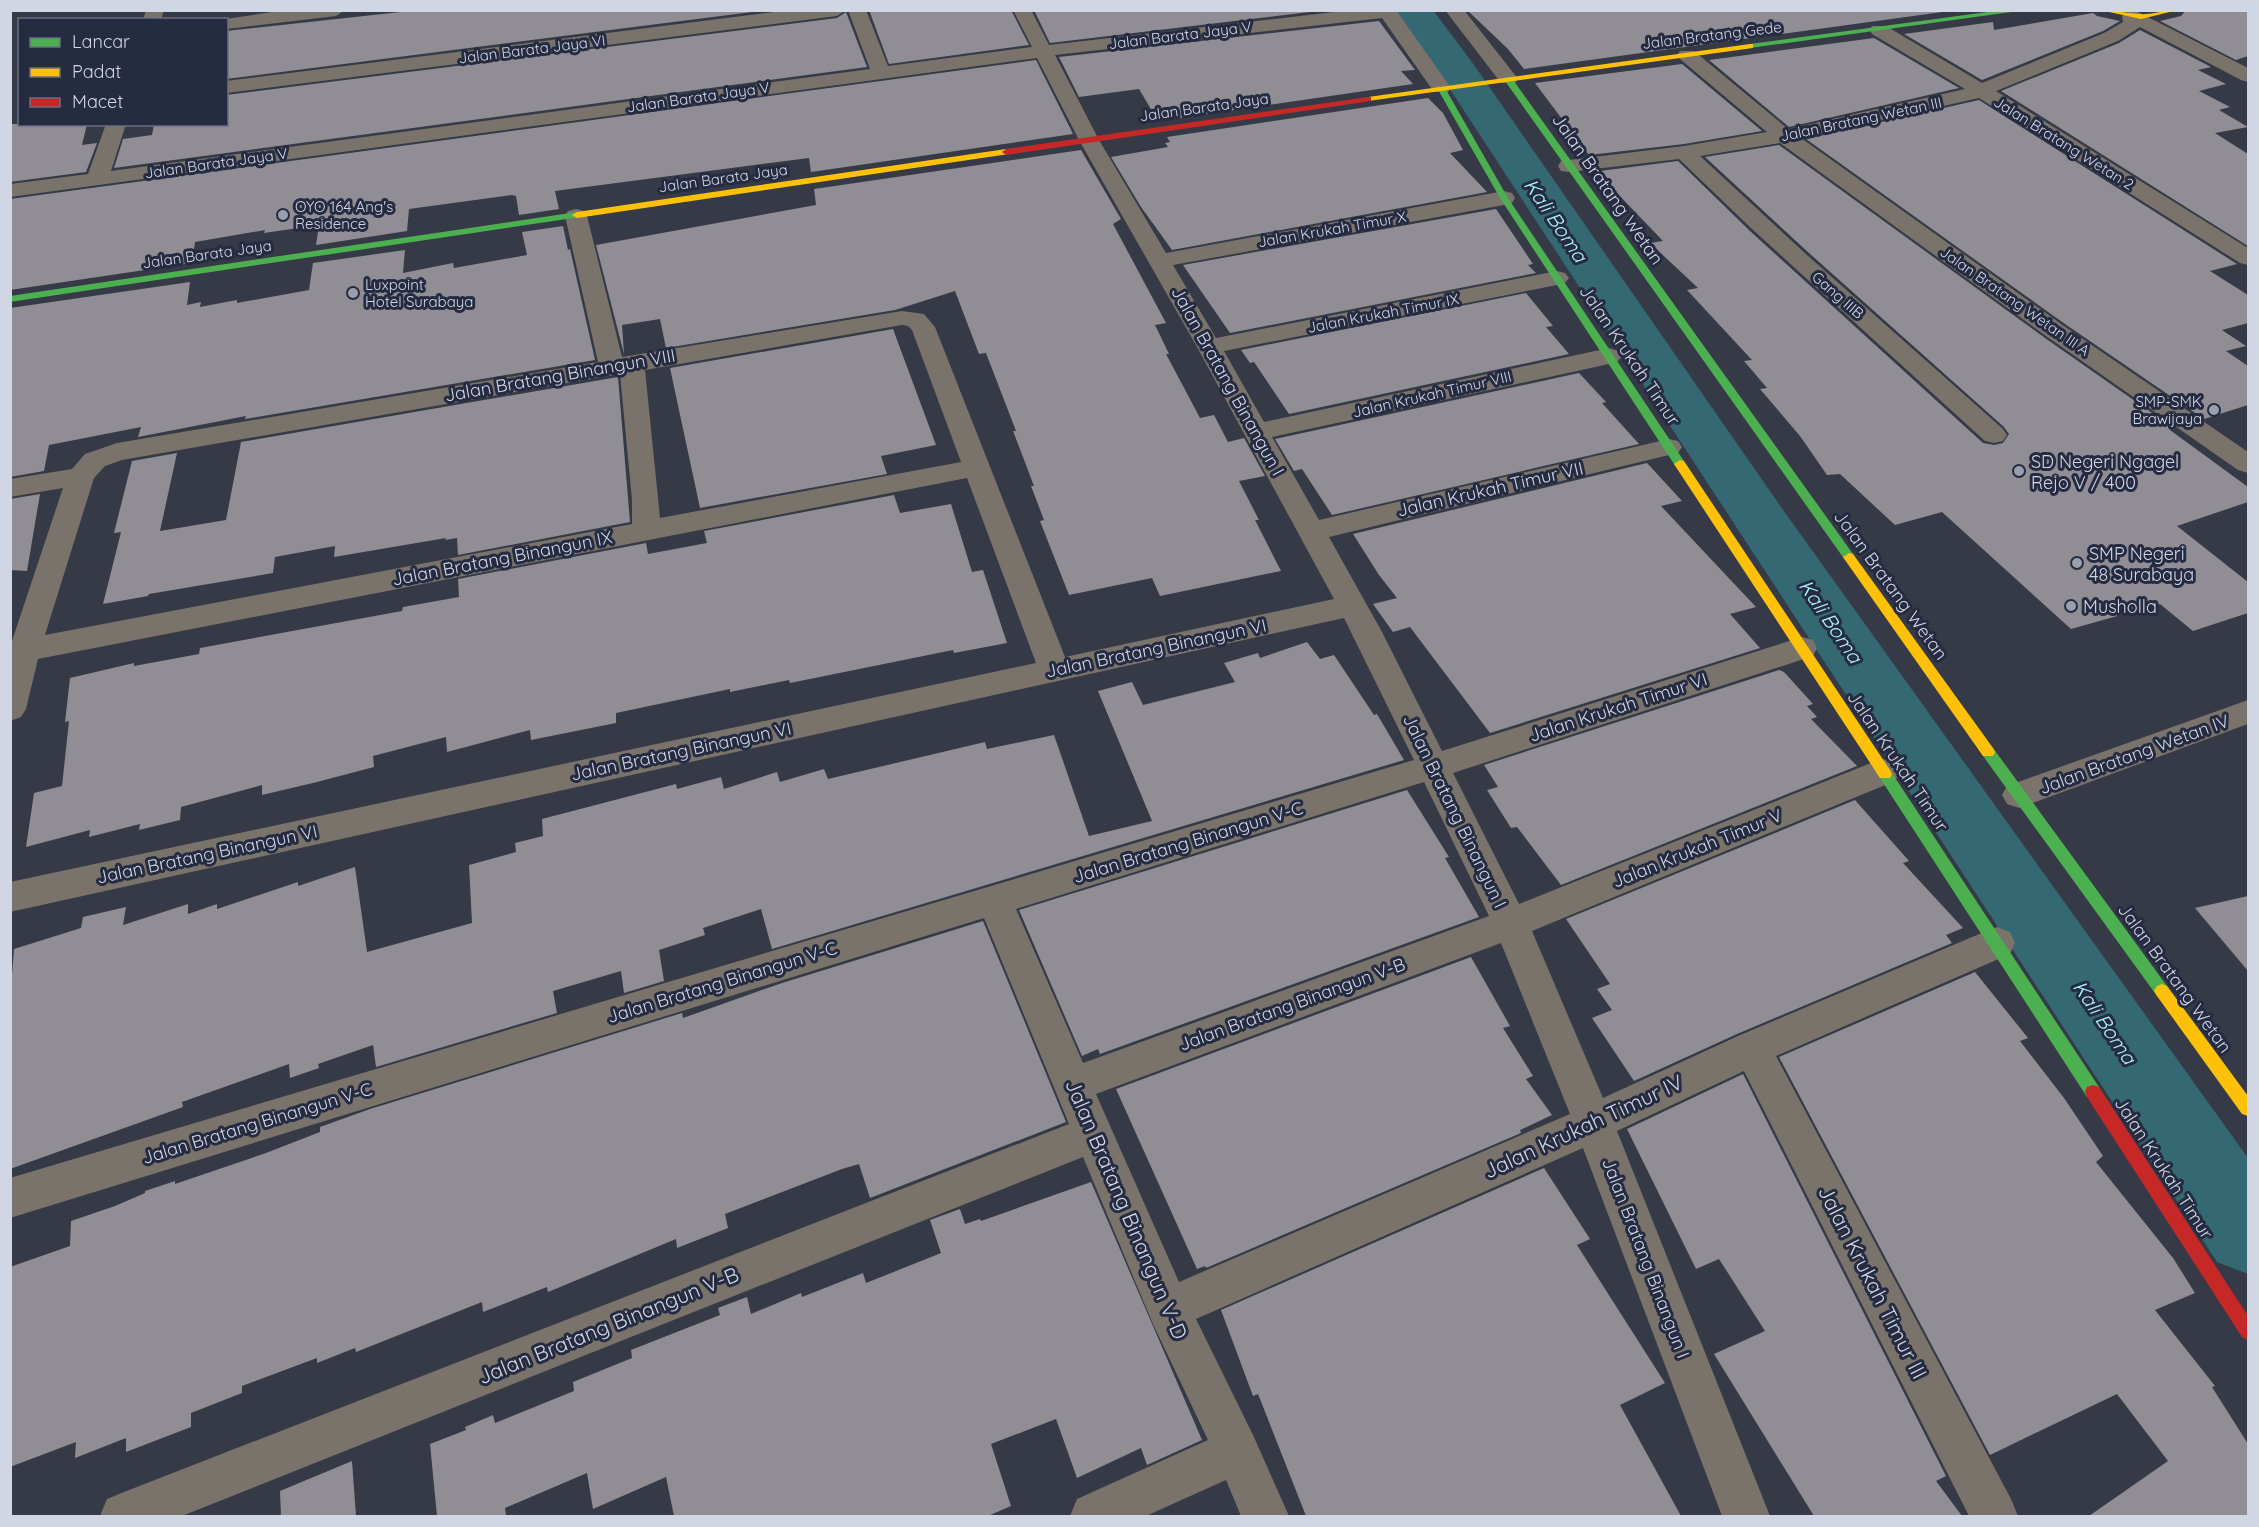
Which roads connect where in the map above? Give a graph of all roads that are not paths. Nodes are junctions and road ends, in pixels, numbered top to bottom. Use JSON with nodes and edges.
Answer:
{"nodes":[{"id":1,"x":336,"y":10,"type":"edge"},
{"id":2,"x":837,"y":10,"type":"edge"},
{"id":3,"x":856,"y":10,"type":"edge"},
{"id":4,"x":1022,"y":10,"type":"edge"},
{"id":5,"x":1194,"y":10,"type":"edge"},
{"id":6,"x":1454,"y":10,"type":"edge"},
{"id":7,"x":2023,"y":10,"type":"edge"},
{"id":8,"x":2175,"y":10,"type":"edge"},
{"id":9,"x":1386,"y":11,"type":"edge"},
{"id":10,"x":2105,"y":11,"type":"edge"},
{"id":11,"x":2134,"y":17,"type":"junction"},
{"id":12,"x":228,"y":23,"type":"edge"},
{"id":13,"x":1879,"y":30,"type":"junction"},
{"id":14,"x":1206,"y":31,"type":"junction"},
{"id":15,"x":1044,"y":51,"type":"junction"},
{"id":16,"x":1687,"y":55,"type":"junction"},
{"id":17,"x":881,"y":73,"type":"junction"},
{"id":18,"x":2248,"y":76,"type":"edge"},
{"id":19,"x":1503,"y":79,"type":"junction"},
{"id":20,"x":228,"y":87,"type":"edge"},
{"id":21,"x":1448,"y":87,"type":"junction"},
{"id":22,"x":1982,"y":91,"type":"junction"},
{"id":23,"x":115,"y":126,"type":"edge"},
{"id":24,"x":1784,"y":136,"type":"junction"},
{"id":25,"x":1089,"y":140,"type":"junction"},
{"id":26,"x":1684,"y":152,"type":"junction"},
{"id":27,"x":1569,"y":166,"type":"junction"},
{"id":28,"x":98,"y":179,"type":"junction"},
{"id":29,"x":10,"y":191,"type":"edge"},
{"id":30,"x":1504,"y":198,"type":"junction"},
{"id":31,"x":576,"y":216,"type":"junction"},
{"id":32,"x":2248,"y":258,"type":"edge"},
{"id":33,"x":1160,"y":261,"type":"junction"},
{"id":34,"x":1557,"y":278,"type":"junction"},
{"id":35,"x":10,"y":299,"type":"edge"},
{"id":36,"x":1209,"y":347,"type":"junction"},
{"id":37,"x":1609,"y":356,"type":"junction"},
{"id":38,"x":621,"y":364,"type":"junction"},
{"id":39,"x":1256,"y":432,"type":"junction"},
{"id":40,"x":1994,"y":435,"type":"dead end"},
{"id":41,"x":1669,"y":447,"type":"junction"},
{"id":42,"x":2248,"y":464,"type":"edge"},
{"id":43,"x":978,"y":467,"type":"junction"},
{"id":44,"x":81,"y":476,"type":"junction"},
{"id":45,"x":10,"y":488,"type":"edge"},
{"id":46,"x":646,"y":531,"type":"junction"},
{"id":47,"x":1311,"y":531,"type":"junction"},
{"id":48,"x":1353,"y":606,"type":"junction"},
{"id":49,"x":1802,"y":648,"type":"junction"},
{"id":50,"x":26,"y":650,"type":"junction"},
{"id":51,"x":1053,"y":670,"type":"junction"},
{"id":52,"x":10,"y":709,"type":"edge"},
{"id":53,"x":2248,"y":712,"type":"edge"},
{"id":54,"x":1434,"y":767,"type":"junction"},
{"id":55,"x":1883,"y":772,"type":"junction"},
{"id":56,"x":2019,"y":795,"type":"junction"},
{"id":57,"x":10,"y":897,"type":"edge"},
{"id":58,"x":994,"y":900,"type":"junction"},
{"id":59,"x":1510,"y":922,"type":"junction"},
{"id":60,"x":1997,"y":943,"type":"junction"},
{"id":61,"x":1752,"y":1048,"type":"junction"},
{"id":62,"x":1074,"y":1084,"type":"junction"},
{"id":63,"x":2248,"y":1109,"type":"edge"},
{"id":64,"x":1593,"y":1122,"type":"junction"},
{"id":65,"x":1092,"y":1134,"type":"junction"},
{"id":66,"x":10,"y":1198,"type":"edge"},
{"id":67,"x":1168,"y":1309,"type":"junction"},
{"id":68,"x":2248,"y":1331,"type":"edge"},
{"id":69,"x":1237,"y":1451,"type":"junction"},
{"id":70,"x":124,"y":1516,"type":"edge"},
{"id":71,"x":1094,"y":1516,"type":"edge"},
{"id":72,"x":1265,"y":1516,"type":"edge"},
{"id":73,"x":1746,"y":1516,"type":"edge"},
{"id":74,"x":1994,"y":1516,"type":"edge"}],
"edges":[{"from":1,"to":12,"type":"street"},
{"from":2,"to":20,"type":"street","name":"Jalan Barata Jaya VI"},
{"from":3,"to":17,"type":"street"},
{"from":4,"to":15,"type":"street","name":"Jalan Bratang Binangun I"},
{"from":5,"to":14,"type":"street"},
{"from":6,"to":19,"type":"street"},
{"from":7,"to":13,"type":"street","name":"Jalan Bratang Gede"},
{"from":8,"to":11,"type":"street"},
{"from":9,"to":14,"type":"street","name":"Jalan Barata Jaya V"},
{"from":9,"to":21,"type":"street"},
{"from":10,"to":11,"type":"street"},
{"from":11,"to":18,"type":"street"},
{"from":11,"to":22,"type":"street","name":"Jalan Bratang Wetan III"},
{"from":13,"to":16,"type":"street","name":"Jalan Bratang Gede"},
{"from":13,"to":22,"type":"street","name":"Jalan Bratang Wetan 2"},
{"from":14,"to":15,"type":"street","name":"Jalan Barata Jaya V"},
{"from":15,"to":17,"type":"street","name":"Jalan Barata Jaya V"},
{"from":15,"to":25,"type":"street","name":"Jalan Bratang Binangun I"},
{"from":16,"to":19,"type":"street","name":"Jalan Bratang Gede"},
{"from":16,"to":24,"type":"street","name":"Jalan Bratang Wetan III A"},
{"from":17,"to":28,"type":"street","name":"Jalan Barata Jaya V"},
{"from":19,"to":21,"type":"street","name":"Jalan Bratang Gede"},
{"from":19,"to":27,"type":"street","name":"Jalan Bratang Wetan"},
{"from":21,"to":25,"type":"street","name":"Jalan Barata Jaya"},
{"from":21,"to":30,"type":"street","name":"Jalan Krukah Timur"},
{"from":22,"to":24,"type":"street","name":"Jalan Bratang Wetan III"},
{"from":22,"to":32,"type":"street","name":"Jalan Bratang Wetan 2"},
{"from":23,"to":28,"type":"street"},
{"from":24,"to":26,"type":"street","name":"Jalan Bratang Wetan III"},
{"from":24,"to":42,"type":"street","name":"Jalan Bratang Wetan III A"},
{"from":25,"to":31,"type":"street","name":"Jalan Barata Jaya"},
{"from":25,"to":33,"type":"street","name":"Jalan Bratang Binangun I"},
{"from":26,"to":27,"type":"street","name":"Jalan Bratang Wetan III"},
{"from":26,"to":40,"type":"street","name":"Gang IIIB"},
{"from":27,"to":56,"type":"street","name":"Jalan Bratang Wetan"},
{"from":28,"to":29,"type":"street","name":"Jalan Barata Jaya V"},
{"from":30,"to":33,"type":"street","name":"Jalan Krukah Timur X"},
{"from":30,"to":34,"type":"street","name":"Jalan Krukah Timur"},
{"from":31,"to":35,"type":"street","name":"Jalan Barata Jaya"},
{"from":31,"to":38,"type":"street"},
{"from":33,"to":36,"type":"street","name":"Jalan Bratang Binangun I"},
{"from":34,"to":36,"type":"street","name":"Jalan Krukah Timur IX"},
{"from":34,"to":37,"type":"street","name":"Jalan Krukah Timur"},
{"from":36,"to":39,"type":"street","name":"Jalan Bratang Binangun I"},
{"from":37,"to":39,"type":"street","name":"Jalan Krukah Timur VIII"},
{"from":37,"to":41,"type":"street","name":"Jalan Krukah Timur"},
{"from":38,"to":43,"type":"street","name":"Jalan Bratang Binangun VIII"},
{"from":38,"to":44,"type":"street","name":"Jalan Bratang Binangun VIII"},
{"from":38,"to":46,"type":"street"},
{"from":39,"to":47,"type":"street","name":"Jalan Bratang Binangun I"},
{"from":41,"to":47,"type":"street","name":"Jalan Krukah Timur VII"},
{"from":41,"to":49,"type":"street","name":"Jalan Krukah Timur"},
{"from":43,"to":46,"type":"street","name":"Jalan Bratang Binangun IX"},
{"from":43,"to":51,"type":"street","name":"Jalan Bratang Binangun VIII"},
{"from":44,"to":45,"type":"street"},
{"from":44,"to":50,"type":"street"},
{"from":46,"to":50,"type":"street","name":"Jalan Bratang Binangun IX"},
{"from":47,"to":48,"type":"street","name":"Jalan Bratang Binangun I"},
{"from":48,"to":51,"type":"street","name":"Jalan Bratang Binangun VI"},
{"from":48,"to":54,"type":"street","name":"Jalan Bratang Binangun I"},
{"from":49,"to":54,"type":"street","name":"Jalan Krukah Timur VI"},
{"from":49,"to":55,"type":"street","name":"Jalan Krukah Timur"},
{"from":50,"to":52,"type":"street"},
{"from":51,"to":57,"type":"street","name":"Jalan Bratang Binangun VI"},
{"from":53,"to":56,"type":"street","name":"Jalan Bratang Wetan IV"},
{"from":54,"to":58,"type":"street","name":"Jalan Bratang Binangun V-C"},
{"from":54,"to":59,"type":"street","name":"Jalan Bratang Binangun I"},
{"from":55,"to":59,"type":"street","name":"Jalan Krukah Timur V"},
{"from":55,"to":60,"type":"street","name":"Jalan Krukah Timur"},
{"from":56,"to":63,"type":"street","name":"Jalan Bratang Wetan"},
{"from":58,"to":62,"type":"street","name":"Jalan Bratang Binangun V-D"},
{"from":58,"to":66,"type":"street","name":"Jalan Bratang Binangun V-C"},
{"from":59,"to":62,"type":"street","name":"Jalan Bratang Binangun V-B"},
{"from":59,"to":64,"type":"street","name":"Jalan Bratang Binangun I"},
{"from":60,"to":61,"type":"street","name":"Jalan Krukah Timur IV"},
{"from":60,"to":68,"type":"street","name":"Jalan Krukah Timur"},
{"from":61,"to":64,"type":"street","name":"Jalan Krukah Timur IV"},
{"from":61,"to":74,"type":"street","name":"Jalan Krukah Timur III"},
{"from":62,"to":65,"type":"street","name":"Jalan Bratang Binangun V-D"},
{"from":64,"to":67,"type":"street","name":"Jalan Krukah Timur IV"},
{"from":64,"to":73,"type":"street","name":"Jalan Bratang Binangun I"},
{"from":65,"to":67,"type":"street","name":"Jalan Bratang Binangun V-D"},
{"from":65,"to":70,"type":"street","name":"Jalan Bratang Binangun V-B"},
{"from":67,"to":69,"type":"street","name":"Jalan Bratang Binangun V-D"},
{"from":69,"to":71,"type":"street"},
{"from":69,"to":72,"type":"street","name":"Jalan Bratang Binangun V-D"}]}
